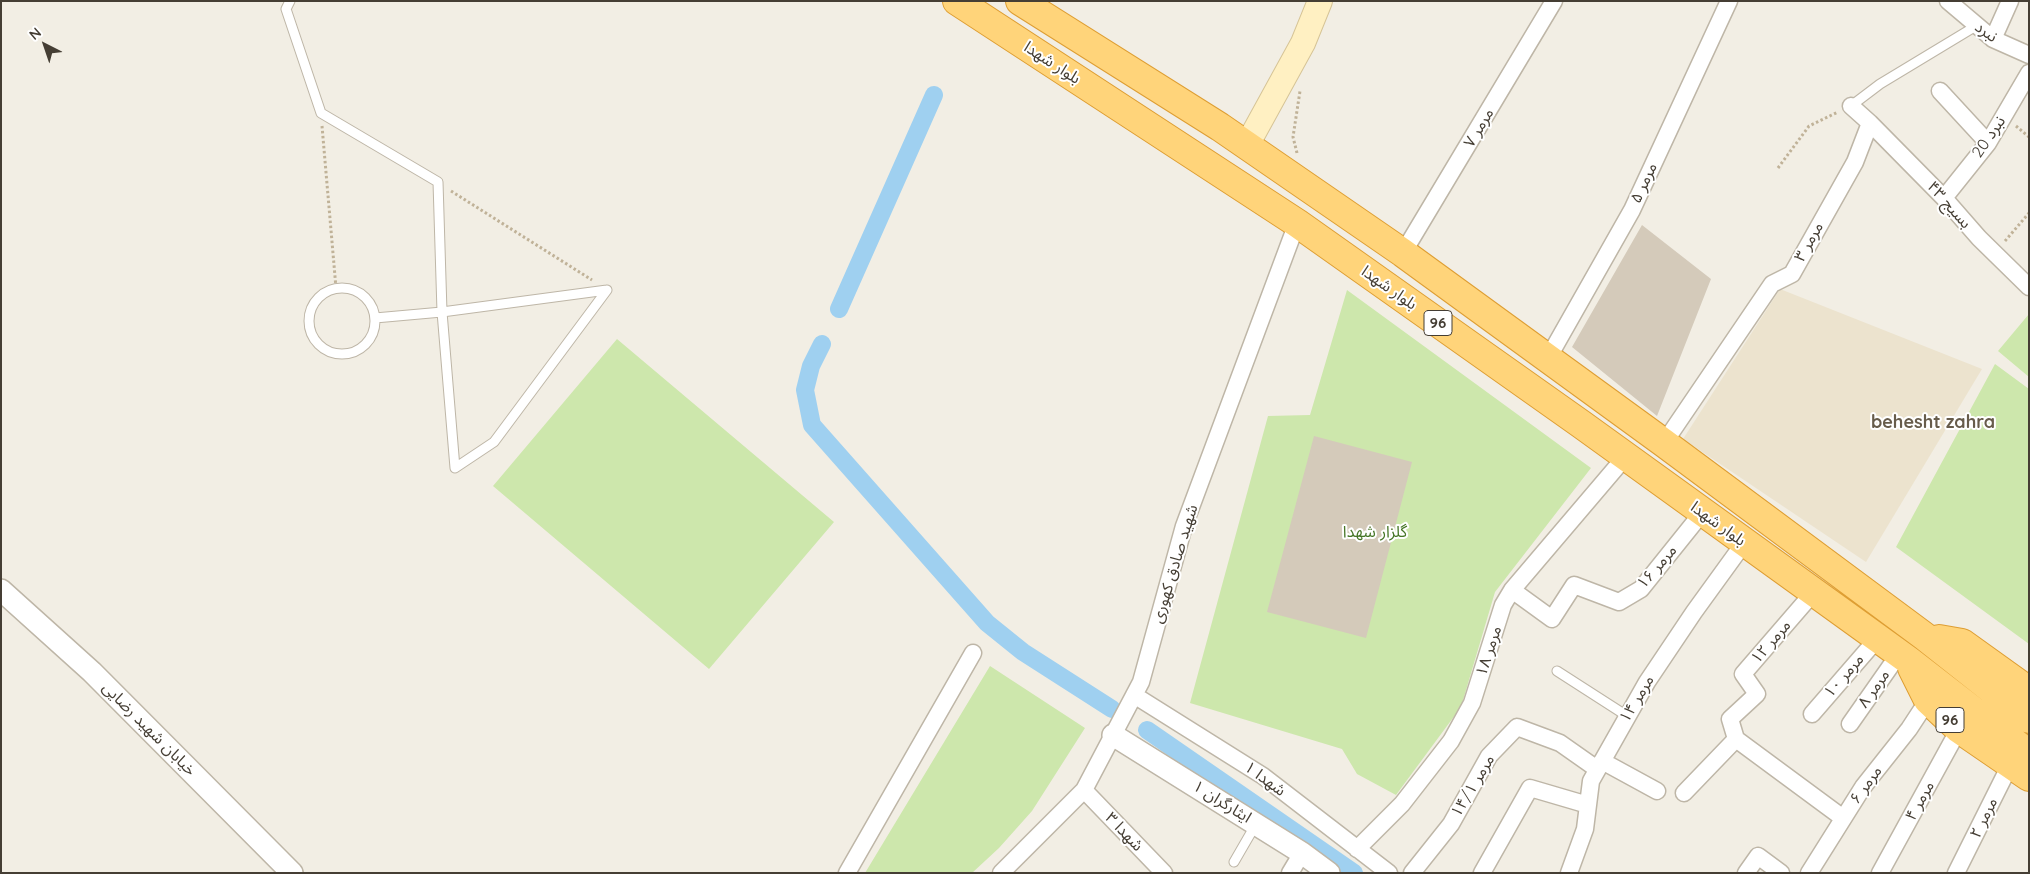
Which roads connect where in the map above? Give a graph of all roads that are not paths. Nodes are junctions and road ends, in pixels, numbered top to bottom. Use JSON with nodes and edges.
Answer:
{"nodes":[{"id":1,"x":290,"y":1,"type":"edge"},
{"id":2,"x":957,"y":1,"type":"edge"},
{"id":3,"x":1020,"y":1,"type":"edge"},
{"id":4,"x":1320,"y":1,"type":"edge"},
{"id":5,"x":1554,"y":1,"type":"edge"},
{"id":6,"x":1729,"y":1,"type":"edge"},
{"id":7,"x":1948,"y":1,"type":"edge"},
{"id":8,"x":2010,"y":1,"type":"edge"},
{"id":9,"x":1976,"y":26,"type":"junction"},
{"id":10,"x":1994,"y":39,"type":"junction"},
{"id":11,"x":2029,"y":55,"type":"edge"},
{"id":12,"x":2029,"y":73,"type":"edge"},
{"id":13,"x":1940,"y":92,"type":"dead end"},
{"id":14,"x":1851,"y":106,"type":"joint"},
{"id":15,"x":1870,"y":123,"type":"junction"},
{"id":16,"x":1988,"y":142,"type":"junction"},
{"id":17,"x":1247,"y":145,"type":"junction"},
{"id":18,"x":1944,"y":198,"type":"junction"},
{"id":19,"x":1297,"y":223,"type":"junction"},
{"id":20,"x":1403,"y":253,"type":"junction"},
{"id":21,"x":2029,"y":287,"type":"edge"},
{"id":22,"x":442,"y":312,"type":"junction"},
{"id":23,"x":375,"y":318,"type":"junction"},
{"id":24,"x":1547,"y":360,"type":"junction"},
{"id":25,"x":1664,"y":443,"type":"junction"},
{"id":26,"x":1626,"y":456,"type":"junction"},
{"id":27,"x":1702,"y":513,"type":"junction"},
{"id":28,"x":1744,"y":543,"type":"junction"},
{"id":29,"x":1,"y":590,"type":"edge"},
{"id":30,"x":1512,"y":590,"type":"junction"},
{"id":31,"x":1813,"y":593,"type":"junction"},
{"id":32,"x":1924,"y":636,"type":"junction"},
{"id":33,"x":1877,"y":639,"type":"junction"},
{"id":34,"x":973,"y":653,"type":"dead end"},
{"id":35,"x":1904,"y":657,"type":"junction"},
{"id":36,"x":1557,"y":671,"type":"dead end"},
{"id":37,"x":2029,"y":691,"type":"edge"},
{"id":38,"x":1134,"y":695,"type":"junction"},
{"id":39,"x":1928,"y":700,"type":"junction"},
{"id":40,"x":1812,"y":714,"type":"dead end"},
{"id":41,"x":1627,"y":716,"type":"junction"},
{"id":42,"x":2029,"y":719,"type":"edge"},
{"id":43,"x":1850,"y":724,"type":"dead end"},
{"id":44,"x":1959,"y":728,"type":"junction"},
{"id":45,"x":1113,"y":735,"type":"junction"},
{"id":46,"x":1736,"y":739,"type":"junction"},
{"id":47,"x":1599,"y":765,"type":"junction"},
{"id":48,"x":2023,"y":765,"type":"edge"},
{"id":49,"x":1084,"y":790,"type":"junction"},
{"id":50,"x":1657,"y":791,"type":"dead end"},
{"id":51,"x":1684,"y":793,"type":"dead end"},
{"id":52,"x":1588,"y":805,"type":"junction"},
{"id":53,"x":1843,"y":818,"type":"junction"},
{"id":54,"x":1256,"y":824,"type":"junction"},
{"id":55,"x":1358,"y":849,"type":"junction"},
{"id":56,"x":1302,"y":853,"type":"junction"},
{"id":57,"x":1234,"y":862,"type":"dead end"},
{"id":58,"x":292,"y":873,"type":"edge"},
{"id":59,"x":847,"y":873,"type":"edge"},
{"id":60,"x":1001,"y":873,"type":"edge"},
{"id":61,"x":1164,"y":873,"type":"edge"},
{"id":62,"x":1290,"y":873,"type":"edge"},
{"id":63,"x":1329,"y":873,"type":"edge"},
{"id":64,"x":1389,"y":873,"type":"edge"},
{"id":65,"x":1412,"y":873,"type":"edge"},
{"id":66,"x":1482,"y":873,"type":"edge"},
{"id":67,"x":1569,"y":873,"type":"edge"},
{"id":68,"x":1746,"y":873,"type":"edge"},
{"id":69,"x":1781,"y":873,"type":"edge"},
{"id":70,"x":1809,"y":873,"type":"edge"},
{"id":71,"x":1880,"y":873,"type":"edge"},
{"id":72,"x":1956,"y":873,"type":"edge"}],
"edges":[{"from":1,"to":22,"type":"lane"},
{"from":2,"to":19,"type":"highway","name":"بلوار شهدا","number":"96"},
{"from":3,"to":17,"type":"highway","name":"بلوار شهدا","number":"96"},
{"from":4,"to":17,"type":"main road"},
{"from":5,"to":20,"type":"street","name":"مرمر ۷"},
{"from":6,"to":24,"type":"street","name":"مرمر ۵"},
{"from":7,"to":9,"type":"street","name":"نبرد"},
{"from":8,"to":10,"type":"street"},
{"from":9,"to":10,"type":"street","name":"نبرد"},
{"from":9,"to":14,"type":"lane"},
{"from":10,"to":11,"type":"street","name":"نبرد"},
{"from":12,"to":16,"type":"street","name":"نبرد 20"},
{"from":13,"to":16,"type":"street"},
{"from":14,"to":15,"type":"street"},
{"from":15,"to":18,"type":"street","name":"بسیج ۴۳"},
{"from":15,"to":25,"type":"street","name":"مرمر ۳"},
{"from":16,"to":18,"type":"street","name":"نبرد 20"},
{"from":17,"to":20,"type":"highway","name":"بلوار شهدا","number":"96"},
{"from":18,"to":21,"type":"street","name":"بسیج ۴۳"},
{"from":19,"to":26,"type":"highway","name":"بلوار شهدا","number":"96"},
{"from":19,"to":38,"type":"street","name":"شهید صادق کهوری"},
{"from":20,"to":24,"type":"highway","name":"بلوار شهدا","number":"96"},
{"from":22,"to":22,"type":"lane"},
{"from":22,"to":23,"type":"lane"},
{"from":23,"to":23,"type":"lane"},
{"from":24,"to":25,"type":"highway","name":"بلوار شهدا","number":"96"},
{"from":25,"to":32,"type":"highway","name":"بلوار شهدا","number":"96"},
{"from":26,"to":27,"type":"highway","name":"بلوار شهدا","number":"96"},
{"from":26,"to":30,"type":"street","name":"مرمر ۱۸"},
{"from":27,"to":28,"type":"highway","name":"بلوار شهدا","number":"96"},
{"from":27,"to":30,"type":"street","name":"مرمر ۱۶"},
{"from":28,"to":31,"type":"highway","name":"بلوار شهدا","number":"96"},
{"from":28,"to":41,"type":"street","name":"مرمر ۱۴"},
{"from":29,"to":58,"type":"street","name":"خیابان شهید رضایی"},
{"from":30,"to":55,"type":"street","name":"مرمر ۱۸"},
{"from":31,"to":33,"type":"highway","name":"بلوار شهدا","number":"96"},
{"from":31,"to":46,"type":"street","name":"مرمر ۱۲"},
{"from":32,"to":37,"type":"highway","number":"96"},
{"from":32,"to":42,"type":"highway","name":"بلوار شهدا"},
{"from":33,"to":35,"type":"highway","name":"بلوار شهدا","number":"96"},
{"from":33,"to":40,"type":"street","name":"مرمر ۱۰"},
{"from":34,"to":59,"type":"street"},
{"from":35,"to":39,"type":"highway","number":"96"},
{"from":35,"to":43,"type":"street","name":"مرمر ۸"},
{"from":35,"to":48,"type":"highway","name":"بلوار شهدا"},
{"from":36,"to":41,"type":"lane"},
{"from":38,"to":45,"type":"street","name":"شهید صادق کهوری"},
{"from":38,"to":55,"type":"street","name":"شهدا ۱"},
{"from":39,"to":44,"type":"highway","number":"96"},
{"from":39,"to":53,"type":"street","name":"مرمر ۶"},
{"from":41,"to":47,"type":"street","name":"مرمر ۱۴"},
{"from":44,"to":48,"type":"highway","number":"96"},
{"from":44,"to":71,"type":"street","name":"مرمر ۴"},
{"from":45,"to":49,"type":"street","name":"شهید صادق کهوری"},
{"from":45,"to":54,"type":"street","name":"ایثارگران ۱"},
{"from":46,"to":51,"type":"street"},
{"from":46,"to":53,"type":"street"},
{"from":47,"to":50,"type":"street"},
{"from":47,"to":52,"type":"street","name":"مرمر ۱۴"},
{"from":47,"to":65,"type":"street","name":"مرمر ۱۴/۱"},
{"from":48,"to":72,"type":"street","name":"مرمر ۲"},
{"from":49,"to":60,"type":"street","name":"شهید صادق کهوری"},
{"from":49,"to":61,"type":"street","name":"شهدا ۳"},
{"from":52,"to":66,"type":"street"},
{"from":52,"to":67,"type":"street","name":"مرمر ۱۴"},
{"from":53,"to":70,"type":"street","name":"مرمر ۶"},
{"from":54,"to":56,"type":"street","name":"ایثارگران ۱"},
{"from":54,"to":57,"type":"lane"},
{"from":55,"to":64,"type":"street","name":"شهدا ۱"},
{"from":56,"to":62,"type":"street"},
{"from":56,"to":63,"type":"street","name":"ایثارگران ۱"},
{"from":68,"to":69,"type":"street"}]}
